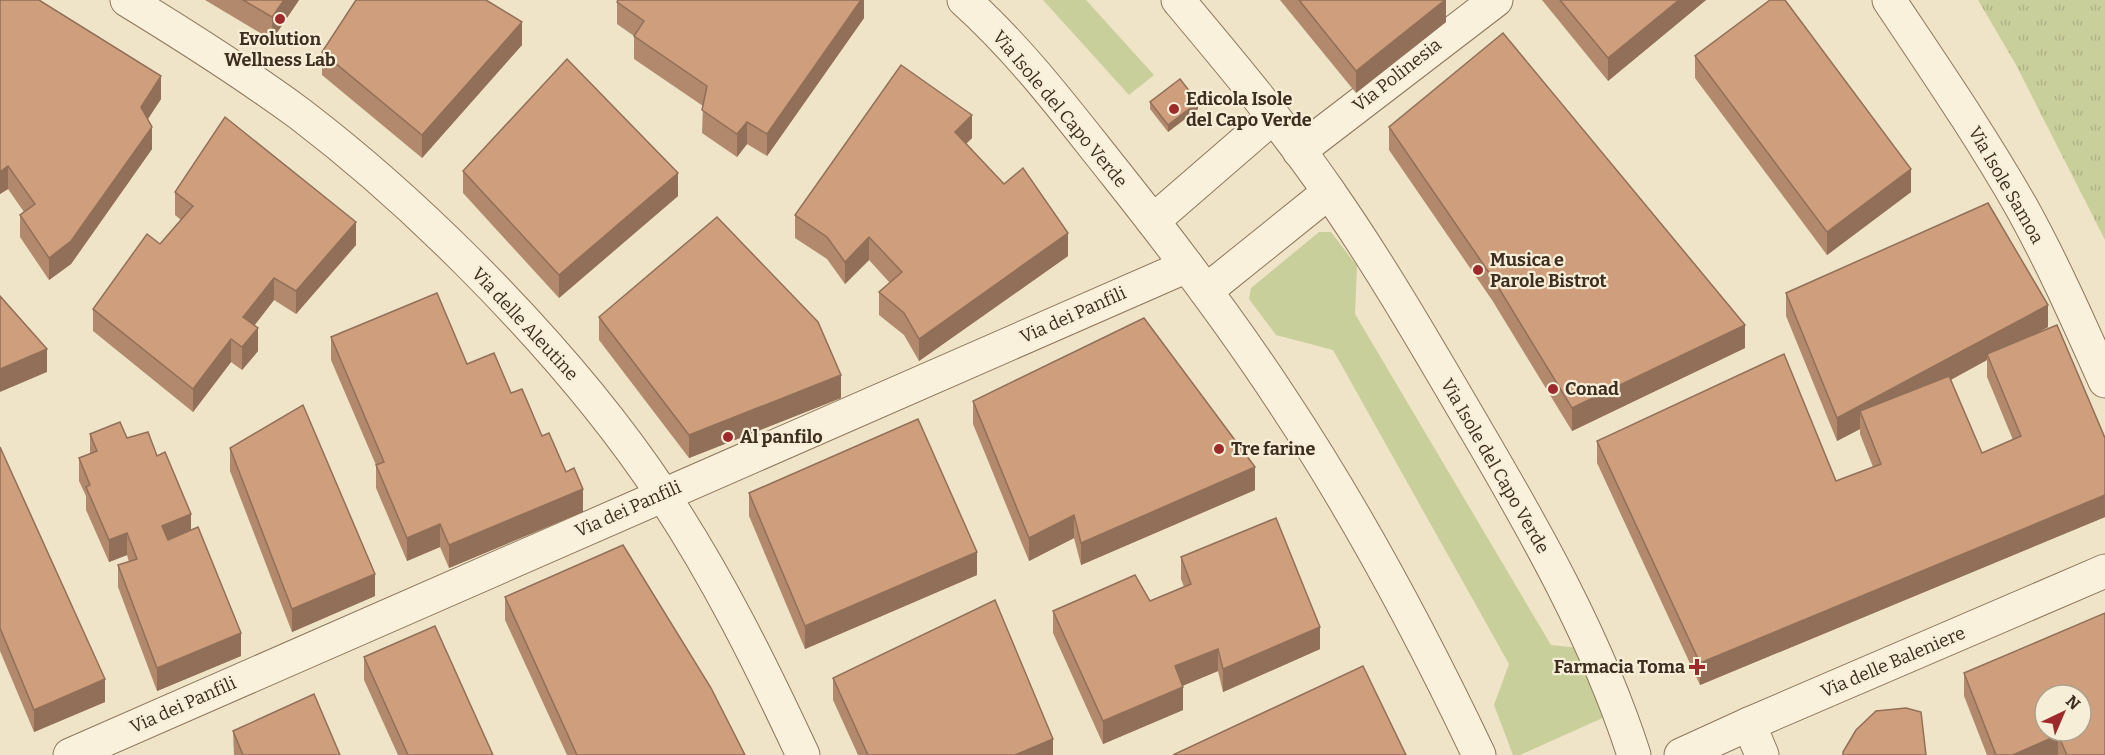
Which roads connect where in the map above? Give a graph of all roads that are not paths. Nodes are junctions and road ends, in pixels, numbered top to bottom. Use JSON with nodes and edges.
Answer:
{"nodes":[{"id":1,"x":127,"y":0,"type":"edge"},
{"id":2,"x":964,"y":0,"type":"edge"},
{"id":3,"x":1178,"y":0,"type":"edge"},
{"id":4,"x":1496,"y":0,"type":"edge"},
{"id":5,"x":1889,"y":0,"type":"edge"},
{"id":6,"x":1273,"y":117,"type":"junction"},
{"id":7,"x":1299,"y":151,"type":"junction"},
{"id":8,"x":1329,"y":192,"type":"junction"},
{"id":9,"x":1153,"y":221,"type":"junction"},
{"id":10,"x":1196,"y":278,"type":"junction"},
{"id":11,"x":2105,"y":381,"type":"edge"},
{"id":12,"x":663,"y":494,"type":"junction"},
{"id":13,"x":2105,"y":571,"type":"edge"},
{"id":14,"x":1749,"y":724,"type":"junction"},
{"id":15,"x":70,"y":755,"type":"edge"},
{"id":16,"x":803,"y":755,"type":"edge"},
{"id":17,"x":1479,"y":755,"type":"edge"},
{"id":18,"x":1634,"y":755,"type":"edge"},
{"id":19,"x":1681,"y":755,"type":"edge"},
{"id":20,"x":1762,"y":755,"type":"edge"}],
"edges":[{"from":1,"to":12,"type":"street","name":"Via delle Aleutine"},
{"from":2,"to":9,"type":"street","name":"Via Isole del Capo Verde"},
{"from":3,"to":6,"type":"street","name":"Via Isole del Capo Verde"},
{"from":4,"to":7,"type":"street","name":"Via Polinesia"},
{"from":5,"to":11,"type":"street","name":"Via Isole Samoa"},
{"from":6,"to":7,"type":"street","name":"Via Isole del Capo Verde"},
{"from":6,"to":9,"type":"street"},
{"from":7,"to":8,"type":"street","name":"Via Isole del Capo Verde"},
{"from":8,"to":10,"type":"street"},
{"from":8,"to":18,"type":"street","name":"Via Isole del Capo Verde"},
{"from":9,"to":10,"type":"street","name":"Via Isole del Capo Verde"},
{"from":10,"to":12,"type":"street","name":"Via dei Panfili"},
{"from":10,"to":17,"type":"street","name":"Via Isole del Capo Verde"},
{"from":12,"to":15,"type":"street","name":"Via dei Panfili"},
{"from":12,"to":16,"type":"street","name":"Via delle Aleutine"},
{"from":13,"to":14,"type":"street","name":"Via delle Baleniere"},
{"from":14,"to":19,"type":"street","name":"Via delle Baleniere"},
{"from":14,"to":20,"type":"street"}]}
